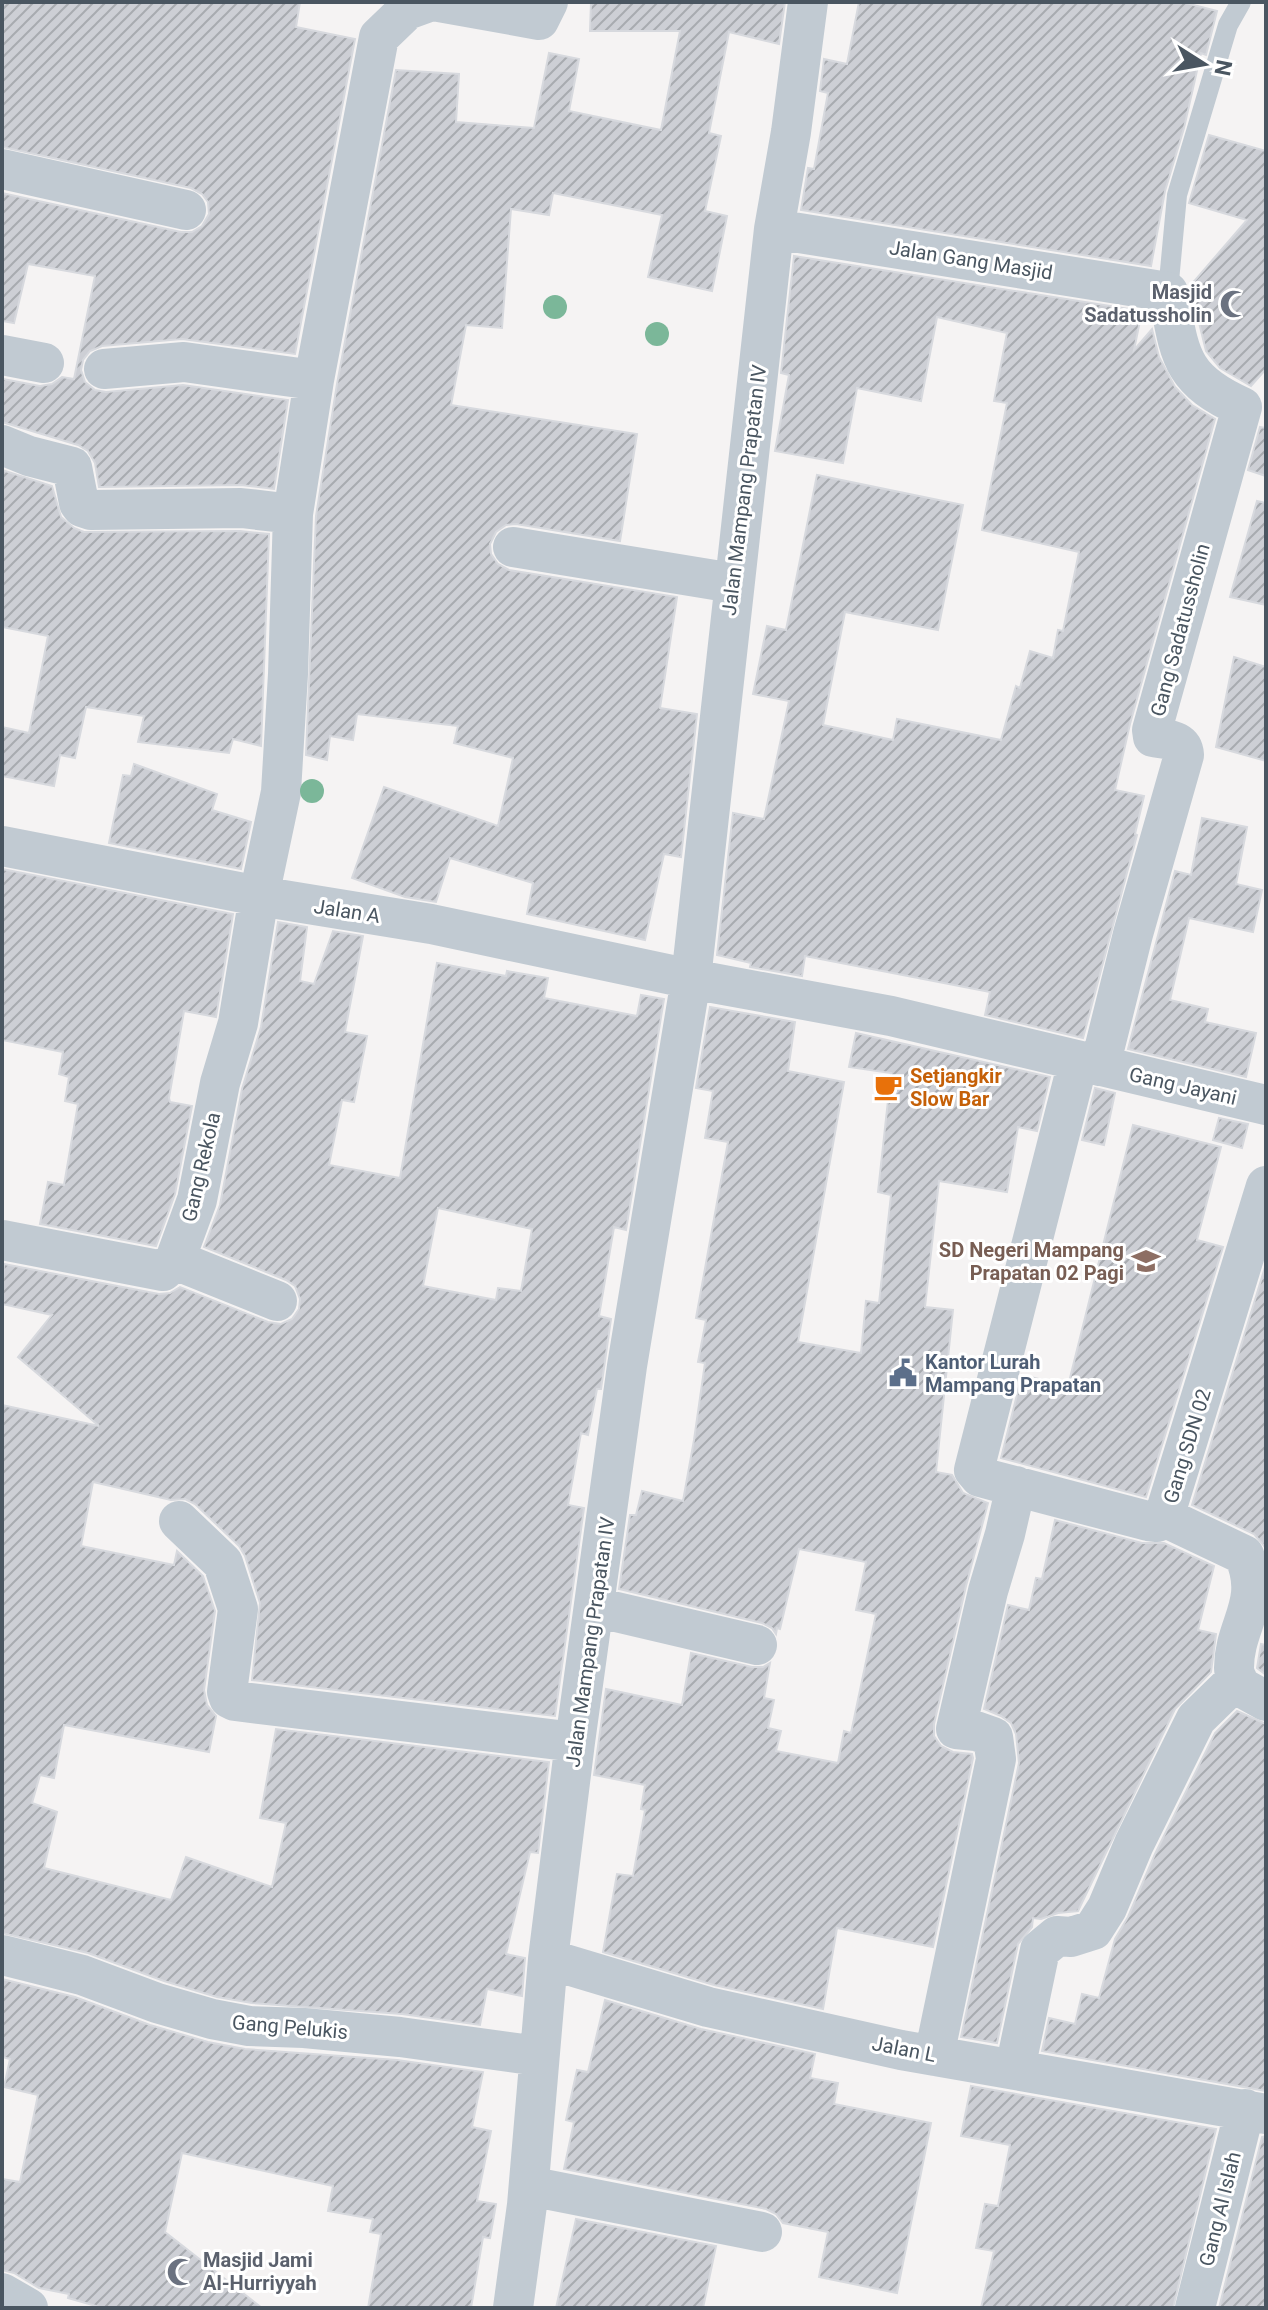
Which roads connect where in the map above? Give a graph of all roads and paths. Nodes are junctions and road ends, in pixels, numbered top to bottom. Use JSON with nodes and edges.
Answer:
{"nodes":[{"id":1,"x":429,"y":2,"type":"edge"},
{"id":2,"x":439,"y":2,"type":"edge"},
{"id":3,"x":548,"y":2,"type":"edge"},
{"id":4,"x":808,"y":2,"type":"edge"},
{"id":5,"x":1241,"y":2,"type":"edge"},
{"id":6,"x":2,"y":169,"type":"edge"},
{"id":7,"x":186,"y":210,"type":"dead end"},
{"id":8,"x":774,"y":229,"type":"junction"},
{"id":9,"x":1168,"y":292,"type":"junction"},
{"id":10,"x":2,"y":355,"type":"edge"},
{"id":11,"x":44,"y":363,"type":"dead end"},
{"id":12,"x":104,"y":369,"type":"dead end"},
{"id":13,"x":314,"y":380,"type":"junction"},
{"id":14,"x":1254,"y":410,"type":"edge"},
{"id":15,"x":2,"y":445,"type":"edge"},
{"id":16,"x":293,"y":514,"type":"junction"},
{"id":17,"x":513,"y":547,"type":"dead end"},
{"id":18,"x":733,"y":583,"type":"junction"},
{"id":19,"x":2,"y":846,"type":"edge"},
{"id":20,"x":259,"y":896,"type":"junction"},
{"id":21,"x":691,"y":979,"type":"junction"},
{"id":22,"x":1089,"y":1064,"type":"junction"},
{"id":23,"x":1266,"y":1105,"type":"edge"},
{"id":24,"x":1266,"y":1186,"type":"edge"},
{"id":25,"x":2,"y":1240,"type":"edge"},
{"id":26,"x":1257,"y":1242,"type":"edge"},
{"id":27,"x":175,"y":1260,"type":"junction"},
{"id":28,"x":277,"y":1301,"type":"dead end"},
{"id":29,"x":1016,"y":1486,"type":"junction"},
{"id":30,"x":1164,"y":1517,"type":"junction"},
{"id":31,"x":179,"y":1521,"type":"dead end"},
{"id":32,"x":595,"y":1607,"type":"junction"},
{"id":33,"x":757,"y":1645,"type":"dead end"},
{"id":34,"x":1252,"y":1690,"type":"edge"},
{"id":35,"x":575,"y":1742,"type":"junction"},
{"id":36,"x":2,"y":1955,"type":"edge"},
{"id":37,"x":548,"y":1959,"type":"junction"},
{"id":38,"x":538,"y":2056,"type":"junction"},
{"id":39,"x":934,"y":2056,"type":"junction"},
{"id":40,"x":1015,"y":2069,"type":"junction"},
{"id":41,"x":1255,"y":2112,"type":"edge"},
{"id":42,"x":529,"y":2186,"type":"junction"},
{"id":43,"x":762,"y":2232,"type":"dead end"},
{"id":44,"x":2,"y":2293,"type":"edge"},
{"id":45,"x":28,"y":2308,"type":"edge"},
{"id":46,"x":513,"y":2308,"type":"edge"},
{"id":47,"x":1195,"y":2308,"type":"edge"}],
"edges":[{"from":1,"to":13,"type":"street","name":"Gang Rekola"},
{"from":2,"to":3,"type":"street"},
{"from":4,"to":8,"type":"street","name":"Jalan Mampang Prapatan IV"},
{"from":5,"to":9,"type":"lane"},
{"from":6,"to":7,"type":"street"},
{"from":8,"to":9,"type":"street","name":"Jalan Gang Masjid"},
{"from":8,"to":18,"type":"street","name":"Jalan Mampang Prapatan IV"},
{"from":9,"to":14,"type":"street","name":"Gang Sadatussholin"},
{"from":10,"to":11,"type":"street"},
{"from":12,"to":13,"type":"street"},
{"from":13,"to":16,"type":"street","name":"Gang Rekola"},
{"from":14,"to":22,"type":"street","name":"Gang Sadatussholin"},
{"from":15,"to":16,"type":"street"},
{"from":16,"to":20,"type":"street","name":"Gang Rekola"},
{"from":17,"to":18,"type":"street"},
{"from":18,"to":21,"type":"street","name":"Jalan Mampang Prapatan IV"},
{"from":19,"to":20,"type":"street","name":"Jalan A"},
{"from":20,"to":21,"type":"street","name":"Jalan A"},
{"from":20,"to":27,"type":"street","name":"Gang Rekola"},
{"from":21,"to":22,"type":"street"},
{"from":21,"to":32,"type":"street","name":"Jalan Mampang Prapatan IV"},
{"from":22,"to":23,"type":"street","name":"Gang Jayani"},
{"from":22,"to":29,"type":"street","name":"Gang SDN 02"},
{"from":24,"to":26,"type":"street","name":"Gang SDN 02"},
{"from":25,"to":27,"type":"street"},
{"from":26,"to":30,"type":"street","name":"Gang SDN 02"},
{"from":27,"to":28,"type":"street"},
{"from":29,"to":30,"type":"street","name":"Gang SDN 02"},
{"from":29,"to":39,"type":"street"},
{"from":30,"to":34,"type":"street"},
{"from":31,"to":35,"type":"street"},
{"from":32,"to":33,"type":"street"},
{"from":32,"to":35,"type":"street","name":"Jalan Mampang Prapatan IV"},
{"from":34,"to":40,"type":"street"},
{"from":35,"to":37,"type":"street","name":"Jalan Mampang Prapatan IV"},
{"from":36,"to":38,"type":"street","name":"Gang Pelukis"},
{"from":37,"to":38,"type":"street","name":"Jalan Mampang Prapatan IV"},
{"from":37,"to":39,"type":"street","name":"Jalan L"},
{"from":38,"to":42,"type":"street","name":"Jalan Mampang Prapatan IV"},
{"from":39,"to":40,"type":"street","name":"Jalan L"},
{"from":40,"to":41,"type":"street","name":"Jalan L"},
{"from":41,"to":47,"type":"street","name":"Gang Al Islah"},
{"from":42,"to":43,"type":"street"},
{"from":42,"to":46,"type":"street","name":"Jalan Mampang Prapatan IV"},
{"from":44,"to":45,"type":"street"}]}
